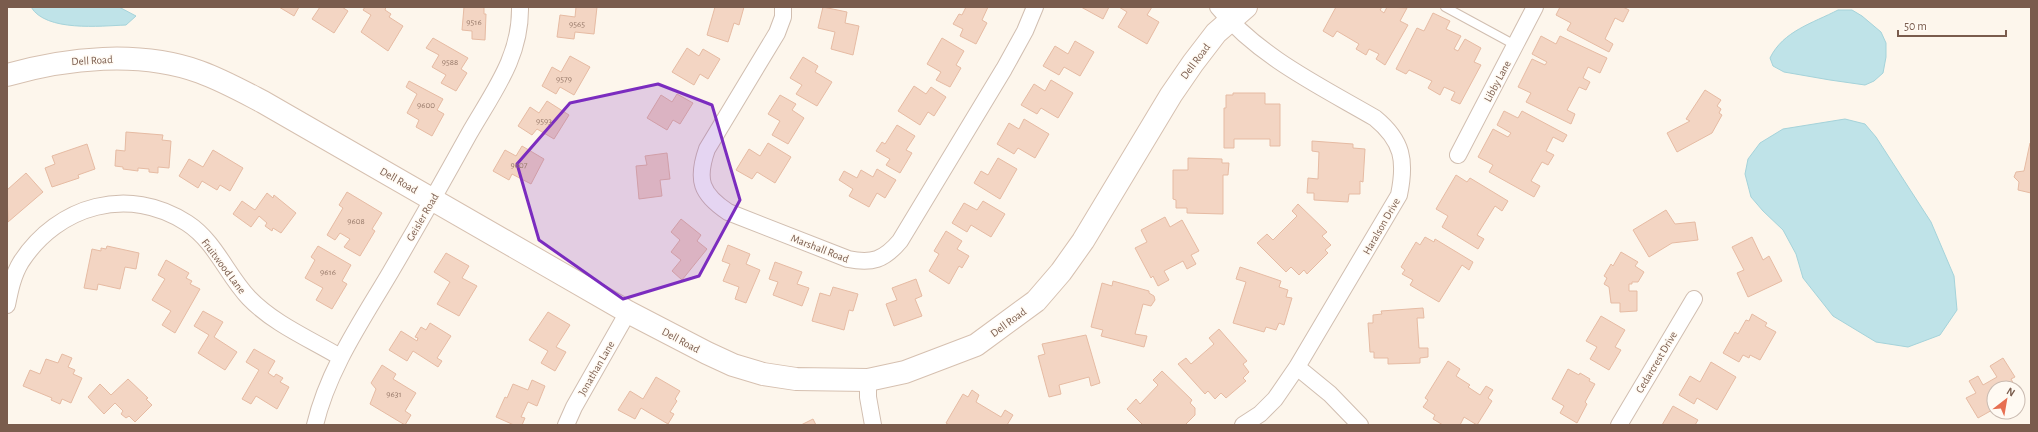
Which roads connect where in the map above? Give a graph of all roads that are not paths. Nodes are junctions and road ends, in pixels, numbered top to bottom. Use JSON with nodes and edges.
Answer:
{"nodes":[{"id":1,"x":520,"y":7,"type":"edge"},
{"id":2,"x":783,"y":7,"type":"edge"},
{"id":3,"x":1035,"y":7,"type":"edge"},
{"id":4,"x":1246,"y":7,"type":"edge"},
{"id":5,"x":1445,"y":7,"type":"edge"},
{"id":6,"x":1535,"y":7,"type":"edge"},
{"id":7,"x":1223,"y":14,"type":"edge"},
{"id":8,"x":1516,"y":46,"type":"junction"},
{"id":9,"x":7,"y":75,"type":"edge"},
{"id":10,"x":1458,"y":155,"type":"dead end"},
{"id":11,"x":432,"y":200,"type":"junction"},
{"id":12,"x":1694,"y":298,"type":"dead end"},
{"id":13,"x":7,"y":305,"type":"edge"},
{"id":14,"x":628,"y":312,"type":"junction"},
{"id":15,"x":340,"y":357,"type":"junction"},
{"id":16,"x":1296,"y":367,"type":"junction"},
{"id":17,"x":868,"y":380,"type":"junction"},
{"id":18,"x":316,"y":425,"type":"edge"},
{"id":19,"x":566,"y":425,"type":"edge"},
{"id":20,"x":873,"y":425,"type":"edge"},
{"id":21,"x":1243,"y":425,"type":"edge"},
{"id":22,"x":1360,"y":425,"type":"edge"},
{"id":23,"x":1619,"y":425,"type":"edge"}],
"edges":[{"from":1,"to":11,"type":"street","name":"Geisler Road"},
{"from":2,"to":3,"type":"street","name":"Marshall Road"},
{"from":4,"to":7,"type":"street","name":"Dell Road"},
{"from":5,"to":8,"type":"lane"},
{"from":6,"to":8,"type":"street","name":"Libby Lane"},
{"from":7,"to":16,"type":"street","name":"Haralson Drive"},
{"from":7,"to":17,"type":"street","name":"Dell Road"},
{"from":8,"to":10,"type":"street","name":"Libby Lane"},
{"from":9,"to":11,"type":"street","name":"Dell Road"},
{"from":11,"to":14,"type":"street","name":"Dell Road"},
{"from":11,"to":15,"type":"street","name":"Geisler Road"},
{"from":12,"to":23,"type":"street","name":"Cedarcrest Drive"},
{"from":13,"to":15,"type":"street","name":"Fruitwood Lane"},
{"from":14,"to":17,"type":"street","name":"Dell Road"},
{"from":14,"to":19,"type":"street","name":"Jonathan Lane"},
{"from":15,"to":18,"type":"street","name":"Geisler Road"},
{"from":16,"to":21,"type":"street","name":"Haralson Drive"},
{"from":16,"to":22,"type":"street"},
{"from":17,"to":20,"type":"street"}]}
